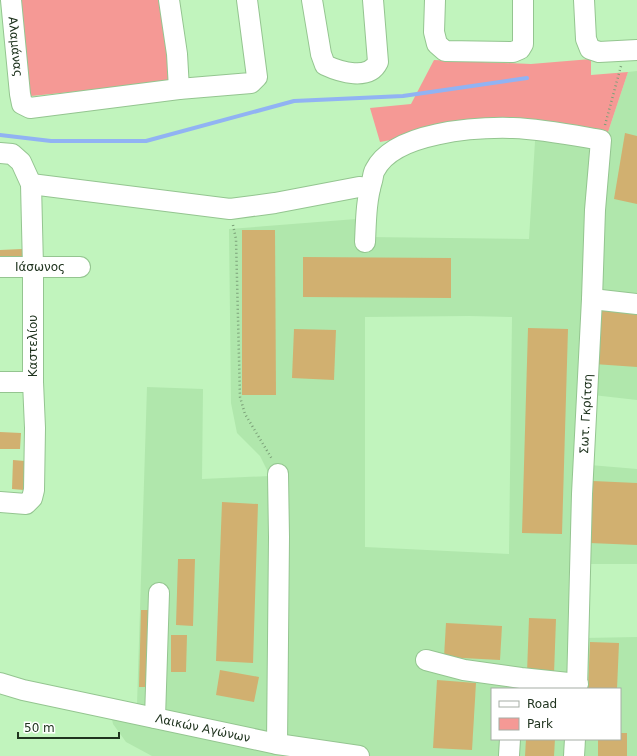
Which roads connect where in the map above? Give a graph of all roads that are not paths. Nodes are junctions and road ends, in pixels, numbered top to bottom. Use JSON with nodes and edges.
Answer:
{"nodes":[{"id":1,"x":11,"y":0,"type":"edge"},
{"id":2,"x":169,"y":0,"type":"edge"},
{"id":3,"x":247,"y":0,"type":"edge"},
{"id":4,"x":312,"y":0,"type":"edge"},
{"id":5,"x":374,"y":0,"type":"edge"},
{"id":6,"x":435,"y":0,"type":"edge"},
{"id":7,"x":523,"y":0,"type":"edge"},
{"id":8,"x":584,"y":0,"type":"edge"},
{"id":9,"x":634,"y":48,"type":"edge"},
{"id":10,"x":179,"y":89,"type":"junction"},
{"id":11,"x":0,"y":153,"type":"edge"},
{"id":12,"x":30,"y":184,"type":"junction"},
{"id":13,"x":370,"y":188,"type":"junction"},
{"id":14,"x":366,"y":242,"type":"dead end"},
{"id":15,"x":80,"y":266,"type":"dead end"},
{"id":16,"x":0,"y":267,"type":"edge"},
{"id":17,"x":33,"y":267,"type":"junction"},
{"id":18,"x":592,"y":299,"type":"junction"},
{"id":19,"x":637,"y":304,"type":"edge"},
{"id":20,"x":0,"y":382,"type":"edge"},
{"id":21,"x":33,"y":382,"type":"junction"},
{"id":22,"x":278,"y":474,"type":"road end"},
{"id":23,"x":0,"y":502,"type":"edge"},
{"id":24,"x":159,"y":593,"type":"dead end"},
{"id":25,"x":426,"y":660,"type":"dead end"},
{"id":26,"x":0,"y":683,"type":"edge"},
{"id":27,"x":578,"y":686,"type":"edge"},
{"id":28,"x":155,"y":718,"type":"junction"},
{"id":29,"x":575,"y":740,"type":"edge"},
{"id":30,"x":277,"y":744,"type":"junction"},
{"id":31,"x":360,"y":756,"type":"edge"},
{"id":32,"x":574,"y":756,"type":"edge"}],
"edges":[{"from":1,"to":10,"type":"street","name":"Αλαμάνας"},
{"from":2,"to":10,"type":"street"},
{"from":3,"to":10,"type":"street"},
{"from":4,"to":5,"type":"street"},
{"from":6,"to":7,"type":"street"},
{"from":8,"to":9,"type":"street"},
{"from":11,"to":12,"type":"street"},
{"from":12,"to":13,"type":"street"},
{"from":12,"to":17,"type":"street","name":"Καστελίου"},
{"from":13,"to":14,"type":"street"},
{"from":13,"to":18,"type":"street","name":"Σωτ. Γκρίτση"},
{"from":15,"to":17,"type":"street","name":"Ιάσωνος"},
{"from":16,"to":17,"type":"street","name":"Ιάσωνος"},
{"from":17,"to":21,"type":"street","name":"Καστελίου"},
{"from":18,"to":19,"type":"street"},
{"from":18,"to":27,"type":"street","name":"Σωτ. Γκρίτση"},
{"from":20,"to":21,"type":"street"},
{"from":21,"to":23,"type":"street","name":"Καστελίου"},
{"from":22,"to":30,"type":"street"},
{"from":24,"to":28,"type":"street"},
{"from":25,"to":27,"type":"street"},
{"from":26,"to":28,"type":"street","name":"Λαικών Αγώνων"},
{"from":28,"to":30,"type":"street","name":"Λαικών Αγώνων"},
{"from":29,"to":32,"type":"street"},
{"from":30,"to":31,"type":"street","name":"Λαικών Αγώνων"}]}
